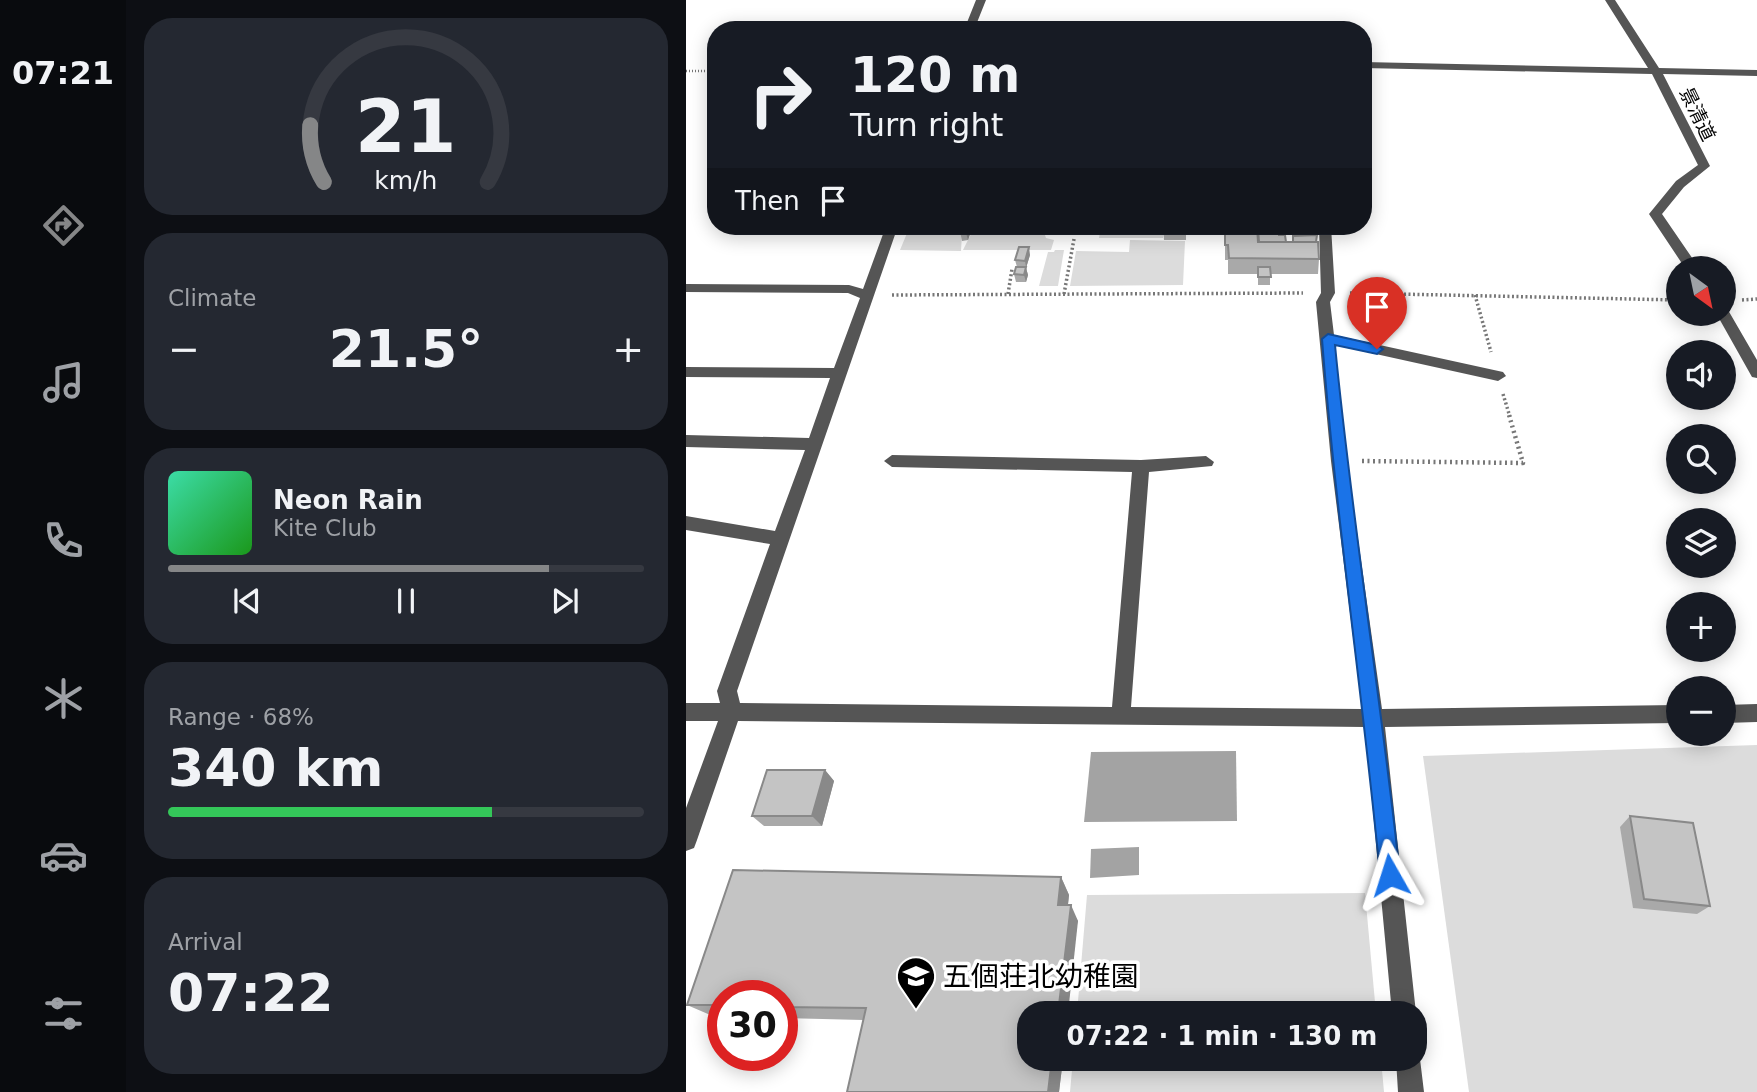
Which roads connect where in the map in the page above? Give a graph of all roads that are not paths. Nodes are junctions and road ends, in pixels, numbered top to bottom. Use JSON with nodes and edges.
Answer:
{"nodes":[{"id":1,"x":981,"y":0,"type":"edge"},
{"id":2,"x":1611,"y":0,"type":"edge"},
{"id":3,"x":973,"y":21,"type":"edge"},
{"id":4,"x":1372,"y":65,"type":"edge"},
{"id":5,"x":1656,"y":73,"type":"junction"},
{"id":6,"x":1757,"y":74,"type":"edge"},
{"id":7,"x":889,"y":235,"type":"edge"},
{"id":8,"x":1325,"y":235,"type":"edge"},
{"id":9,"x":1684,"y":256,"type":"edge"},
{"id":10,"x":686,"y":288,"type":"edge"},
{"id":11,"x":866,"y":295,"type":"junction"},
{"id":12,"x":1730,"y":326,"type":"edge"},
{"id":13,"x":1328,"y":339,"type":"junction"},
{"id":14,"x":686,"y":373,"type":"edge"},
{"id":15,"x":839,"y":373,"type":"junction"},
{"id":16,"x":1757,"y":373,"type":"edge"},
{"id":17,"x":1498,"y":376,"type":"road end"},
{"id":18,"x":686,"y":441,"type":"edge"},
{"id":19,"x":814,"y":444,"type":"junction"},
{"id":20,"x":892,"y":461,"type":"dead end"},
{"id":21,"x":1206,"y":462,"type":"dead end"},
{"id":22,"x":1141,"y":466,"type":"junction"},
{"id":23,"x":686,"y":523,"type":"edge"},
{"id":24,"x":780,"y":539,"type":"junction"},
{"id":25,"x":686,"y":712,"type":"edge"},
{"id":26,"x":732,"y":713,"type":"junction"},
{"id":27,"x":1757,"y":713,"type":"edge"},
{"id":28,"x":1121,"y":714,"type":"junction"},
{"id":29,"x":1666,"y":714,"type":"edge"},
{"id":30,"x":1736,"y":714,"type":"edge"},
{"id":31,"x":1373,"y":718,"type":"junction"},
{"id":32,"x":686,"y":840,"type":"edge"},
{"id":33,"x":1403,"y":1001,"type":"edge"},
{"id":34,"x":1409,"y":1071,"type":"edge"},
{"id":35,"x":1411,"y":1092,"type":"edge"}],
"edges":[{"from":1,"to":3,"type":"street"},
{"from":2,"to":5,"type":"street","name":"景清道"},
{"from":4,"to":5,"type":"street"},
{"from":5,"to":6,"type":"street"},
{"from":5,"to":9,"type":"street","name":"景清道"},
{"from":7,"to":11,"type":"street"},
{"from":8,"to":13,"type":"street"},
{"from":10,"to":11,"type":"street"},
{"from":11,"to":15,"type":"street"},
{"from":12,"to":16,"type":"street"},
{"from":13,"to":17,"type":"street"},
{"from":13,"to":31,"type":"street"},
{"from":14,"to":15,"type":"street"},
{"from":15,"to":19,"type":"street"},
{"from":18,"to":19,"type":"street"},
{"from":19,"to":24,"type":"street"},
{"from":20,"to":22,"type":"street"},
{"from":21,"to":22,"type":"street"},
{"from":22,"to":28,"type":"street"},
{"from":23,"to":24,"type":"street"},
{"from":24,"to":26,"type":"street"},
{"from":25,"to":26,"type":"street"},
{"from":26,"to":28,"type":"street"},
{"from":26,"to":32,"type":"street"},
{"from":27,"to":30,"type":"street"},
{"from":28,"to":31,"type":"street"},
{"from":29,"to":31,"type":"street"},
{"from":31,"to":33,"type":"street"},
{"from":34,"to":35,"type":"street"}]}
